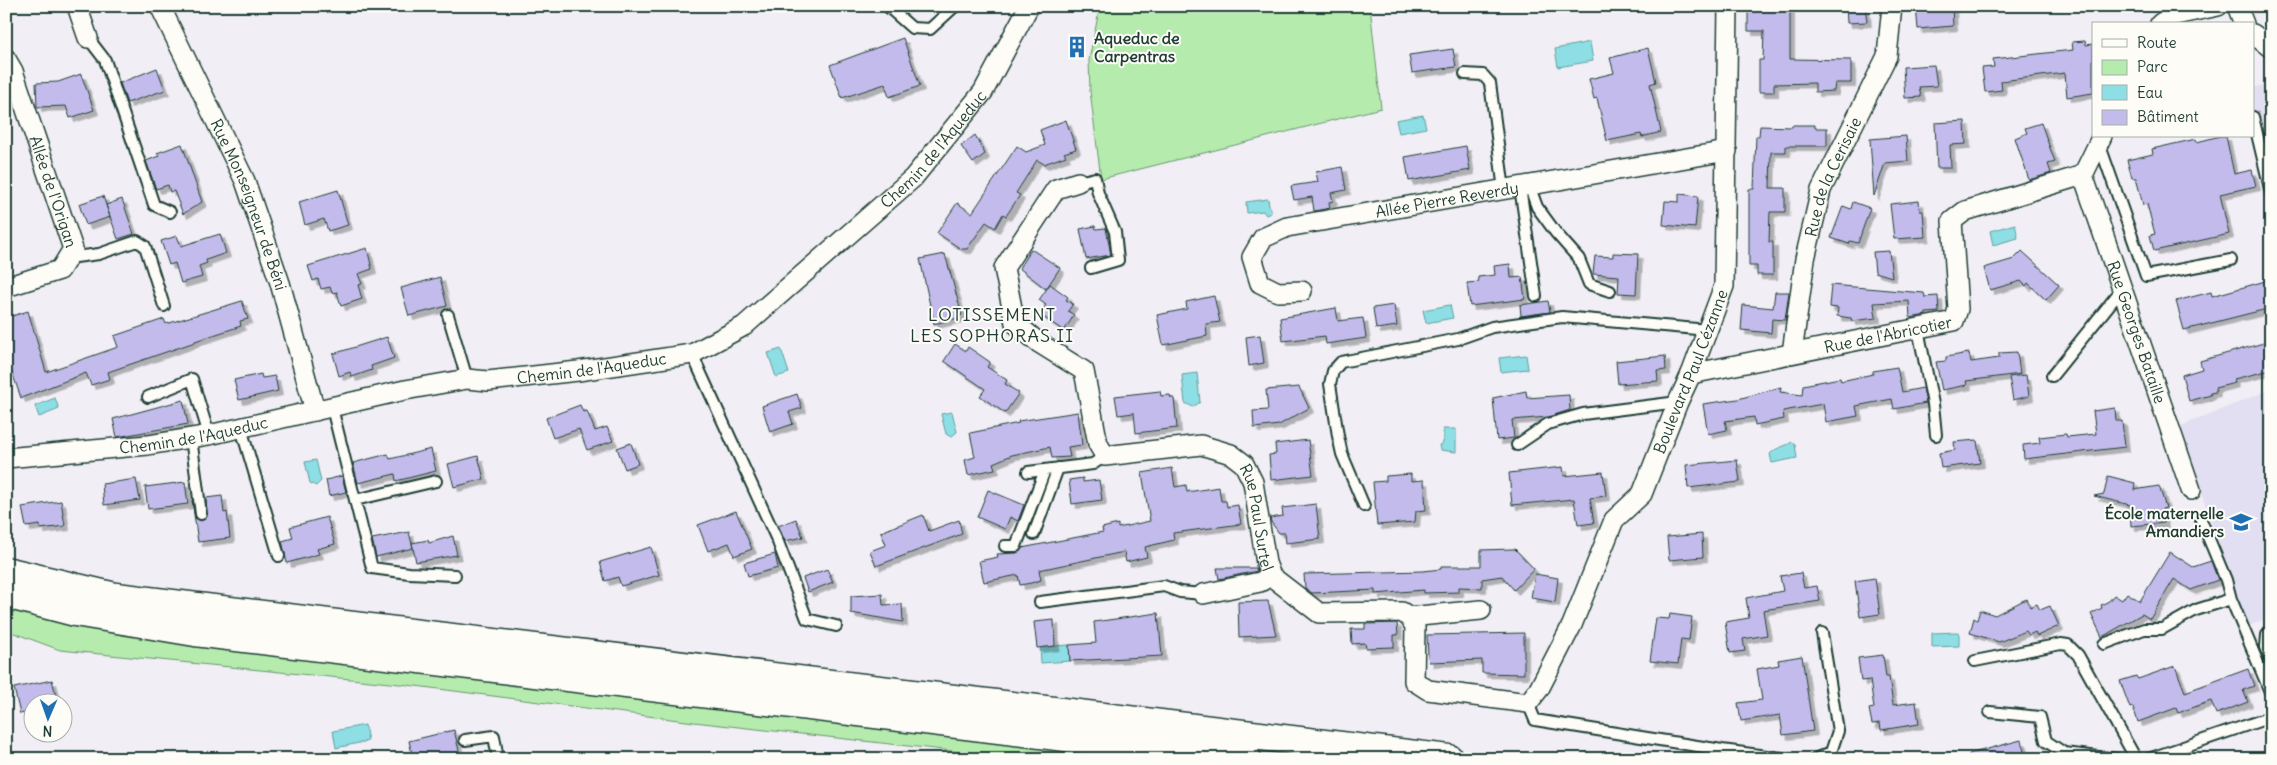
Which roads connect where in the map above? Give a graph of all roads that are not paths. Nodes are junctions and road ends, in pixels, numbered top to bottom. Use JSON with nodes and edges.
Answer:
{"nodes":[{"id":1,"x":78,"y":6,"type":"edge"},
{"id":2,"x":160,"y":6,"type":"edge"},
{"id":3,"x":887,"y":6,"type":"edge"},
{"id":4,"x":955,"y":6,"type":"edge"},
{"id":5,"x":1029,"y":6,"type":"edge"},
{"id":6,"x":1728,"y":6,"type":"edge"},
{"id":7,"x":1892,"y":6,"type":"edge"},
{"id":8,"x":2218,"y":6,"type":"edge"},
{"id":9,"x":2237,"y":6,"type":"edge"},
{"id":10,"x":2163,"y":22,"type":"edge"},
{"id":11,"x":2243,"y":22,"type":"edge"},
{"id":12,"x":88,"y":38,"type":"joint"},
{"id":13,"x":6,"y":59,"type":"edge"},
{"id":14,"x":1465,"y":74,"type":"dead end"},
{"id":15,"x":2254,"y":121,"type":"edge"},
{"id":16,"x":2100,"y":139,"type":"edge"},
{"id":17,"x":1726,"y":151,"type":"junction"},
{"id":18,"x":2083,"y":175,"type":"junction"},
{"id":19,"x":1078,"y":182,"type":"joint"},
{"id":20,"x":1518,"y":187,"type":"junction"},
{"id":21,"x":2271,"y":193,"type":"edge"},
{"id":22,"x":170,"y":212,"type":"dead end"},
{"id":23,"x":68,"y":258,"type":"junction"},
{"id":24,"x":2231,"y":260,"type":"dead end"},
{"id":25,"x":1091,"y":268,"type":"dead end"},
{"id":26,"x":6,"y":287,"type":"edge"},
{"id":27,"x":2122,"y":289,"type":"junction"},
{"id":28,"x":1610,"y":290,"type":"dead end"},
{"id":29,"x":1302,"y":291,"type":"dead end"},
{"id":30,"x":1536,"y":296,"type":"dead end"},
{"id":31,"x":164,"y":306,"type":"dead end"},
{"id":32,"x":448,"y":315,"type":"dead end"},
{"id":33,"x":1918,"y":329,"type":"junction"},
{"id":34,"x":1708,"y":330,"type":"junction"},
{"id":35,"x":1792,"y":353,"type":"junction"},
{"id":36,"x":692,"y":354,"type":"junction"},
{"id":37,"x":1691,"y":374,"type":"junction"},
{"id":38,"x":2052,"y":376,"type":"dead end"},
{"id":39,"x":467,"y":379,"type":"junction"},
{"id":40,"x":148,"y":397,"type":"dead end"},
{"id":41,"x":1678,"y":402,"type":"junction"},
{"id":42,"x":324,"y":409,"type":"junction"},
{"id":43,"x":241,"y":428,"type":"junction"},
{"id":44,"x":1936,"y":435,"type":"dead end"},
{"id":45,"x":200,"y":436,"type":"junction"},
{"id":46,"x":1517,"y":445,"type":"dead end"},
{"id":47,"x":1105,"y":456,"type":"junction"},
{"id":48,"x":6,"y":458,"type":"edge"},
{"id":49,"x":1058,"y":468,"type":"junction"},
{"id":50,"x":1045,"y":470,"type":"junction"},
{"id":51,"x":1028,"y":472,"type":"dead end"},
{"id":52,"x":436,"y":481,"type":"dead end"},
{"id":53,"x":2191,"y":490,"type":"dead end"},
{"id":54,"x":354,"y":500,"type":"junction"},
{"id":55,"x":1364,"y":506,"type":"dead end"},
{"id":56,"x":201,"y":514,"type":"dead end"},
{"id":57,"x":2201,"y":520,"type":"dead end"},
{"id":58,"x":1034,"y":534,"type":"dead end"},
{"id":59,"x":1004,"y":546,"type":"dead end"},
{"id":60,"x":279,"y":556,"type":"dead end"},
{"id":61,"x":6,"y":571,"type":"edge"},
{"id":62,"x":455,"y":575,"type":"dead end"},
{"id":63,"x":1271,"y":576,"type":"junction"},
{"id":64,"x":6,"y":594,"type":"edge"},
{"id":65,"x":1203,"y":594,"type":"joint"},
{"id":66,"x":2231,"y":599,"type":"junction"},
{"id":67,"x":1040,"y":602,"type":"dead end"},
{"id":68,"x":1482,"y":610,"type":"dead end"},
{"id":69,"x":1409,"y":617,"type":"junction"},
{"id":70,"x":836,"y":626,"type":"dead end"},
{"id":71,"x":2271,"y":631,"type":"edge"},
{"id":72,"x":1822,"y":633,"type":"dead end"},
{"id":73,"x":2104,"y":644,"type":"dead end"},
{"id":74,"x":1975,"y":661,"type":"dead end"},
{"id":75,"x":2271,"y":661,"type":"edge"},
{"id":76,"x":2271,"y":694,"type":"edge"},
{"id":77,"x":1528,"y":703,"type":"junction"},
{"id":78,"x":1990,"y":712,"type":"dead end"},
{"id":79,"x":2271,"y":716,"type":"edge"},
{"id":80,"x":465,"y":740,"type":"dead end"},
{"id":81,"x":498,"y":759,"type":"edge"},
{"id":82,"x":1247,"y":759,"type":"edge"},
{"id":83,"x":1449,"y":759,"type":"edge"},
{"id":84,"x":1790,"y":759,"type":"edge"},
{"id":85,"x":1815,"y":759,"type":"edge"},
{"id":86,"x":2117,"y":759,"type":"edge"},
{"id":87,"x":2136,"y":759,"type":"edge"},
{"id":88,"x":2148,"y":759,"type":"edge"}],
"edges":[{"from":1,"to":12,"type":"street"},
{"from":2,"to":42,"type":"street","name":"Rue Monseigneur de Béni"},
{"from":3,"to":4,"type":"lane"},
{"from":5,"to":36,"type":"street","name":"Chemin de l'Aqueduc"},
{"from":6,"to":17,"type":"street","name":"Boulevard Paul Cézanne"},
{"from":7,"to":35,"type":"street","name":"Rue de la Cerisaie"},
{"from":8,"to":10,"type":"street"},
{"from":9,"to":11,"type":"street"},
{"from":12,"to":22,"type":"lane"},
{"from":13,"to":23,"type":"street","name":"Allée de l'Origan"},
{"from":14,"to":20,"type":"lane"},
{"from":15,"to":21,"type":"lane"},
{"from":16,"to":18,"type":"street"},
{"from":16,"to":24,"type":"lane"},
{"from":17,"to":20,"type":"street","name":"Allée Pierre Reverdy"},
{"from":17,"to":34,"type":"street","name":"Boulevard Paul Cézanne"},
{"from":18,"to":27,"type":"street","name":"Rue Georges Bataille"},
{"from":18,"to":33,"type":"street","name":"Rue de l'Abricotier"},
{"from":19,"to":25,"type":"lane"},
{"from":19,"to":47,"type":"street"},
{"from":20,"to":28,"type":"lane"},
{"from":20,"to":29,"type":"street","name":"Allée Pierre Reverdy"},
{"from":20,"to":30,"type":"lane"},
{"from":23,"to":26,"type":"street","name":"Allée de l'Origan"},
{"from":23,"to":31,"type":"lane"},
{"from":27,"to":38,"type":"lane"},
{"from":27,"to":53,"type":"street","name":"Rue Georges Bataille"},
{"from":32,"to":39,"type":"lane"},
{"from":33,"to":35,"type":"street","name":"Rue de l'Abricotier"},
{"from":33,"to":44,"type":"lane"},
{"from":34,"to":37,"type":"street","name":"Boulevard Paul Cézanne"},
{"from":34,"to":55,"type":"lane"},
{"from":35,"to":37,"type":"street","name":"Rue de l'Abricotier"},
{"from":36,"to":39,"type":"street","name":"Chemin de l'Aqueduc"},
{"from":36,"to":70,"type":"lane"},
{"from":37,"to":41,"type":"street","name":"Boulevard Paul Cézanne"},
{"from":39,"to":42,"type":"street","name":"Chemin de l'Aqueduc"},
{"from":40,"to":45,"type":"lane"},
{"from":41,"to":46,"type":"lane"},
{"from":41,"to":77,"type":"street","name":"Boulevard Paul Cézanne"},
{"from":42,"to":43,"type":"street","name":"Chemin de l'Aqueduc"},
{"from":42,"to":54,"type":"lane"},
{"from":43,"to":45,"type":"street","name":"Chemin de l'Aqueduc"},
{"from":43,"to":60,"type":"lane"},
{"from":45,"to":48,"type":"street","name":"Chemin de l'Aqueduc"},
{"from":45,"to":56,"type":"lane"},
{"from":47,"to":49,"type":"lane"},
{"from":47,"to":63,"type":"street","name":"Rue Paul Surtel"},
{"from":49,"to":50,"type":"lane"},
{"from":49,"to":58,"type":"lane"},
{"from":50,"to":51,"type":"lane"},
{"from":50,"to":59,"type":"lane"},
{"from":52,"to":54,"type":"lane"},
{"from":54,"to":62,"type":"lane"},
{"from":57,"to":66,"type":"lane"},
{"from":61,"to":83,"type":"main road"},
{"from":63,"to":65,"type":"street"},
{"from":63,"to":69,"type":"street","name":"Rue Paul Surtel"},
{"from":64,"to":82,"type":"main road"},
{"from":65,"to":67,"type":"lane"},
{"from":66,"to":73,"type":"lane"},
{"from":66,"to":76,"type":"lane"},
{"from":68,"to":69,"type":"street","name":"Rue Paul Surtel"},
{"from":69,"to":77,"type":"street"},
{"from":71,"to":75,"type":"lane"},
{"from":72,"to":85,"type":"lane"},
{"from":74,"to":87,"type":"lane"},
{"from":77,"to":84,"type":"lane"},
{"from":78,"to":86,"type":"lane"},
{"from":79,"to":88,"type":"lane"},
{"from":80,"to":81,"type":"lane"}]}
